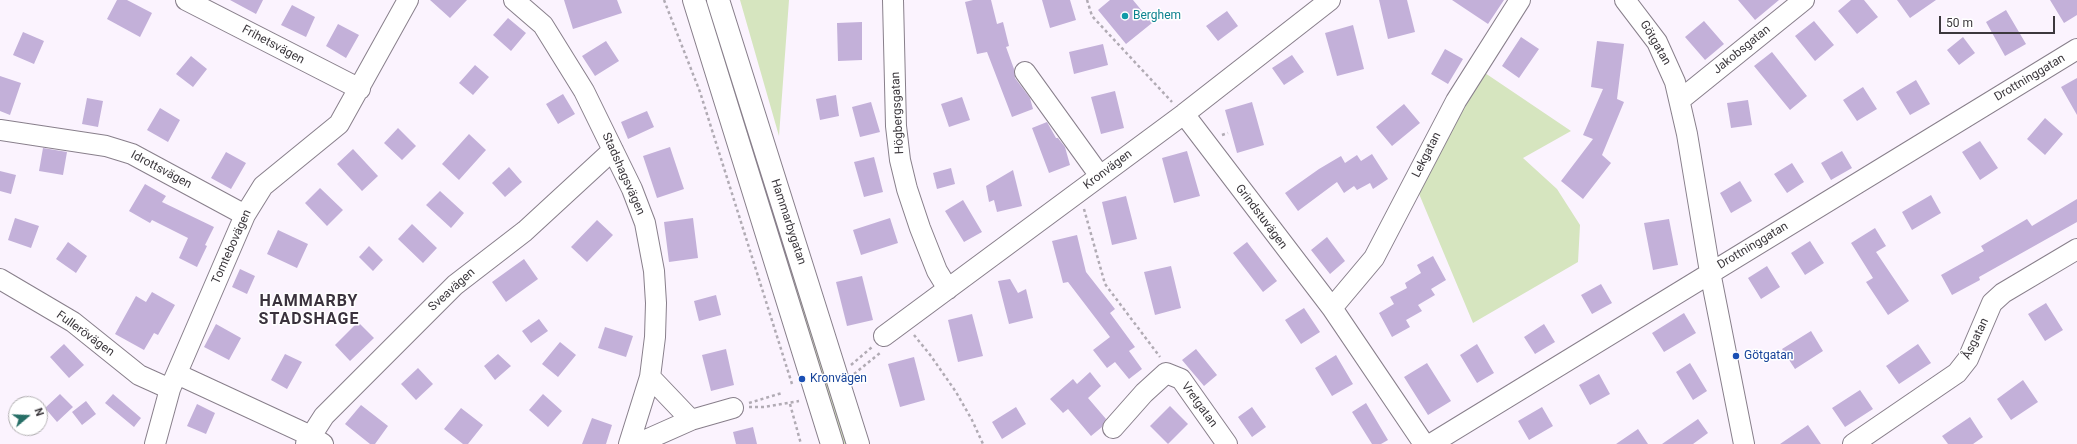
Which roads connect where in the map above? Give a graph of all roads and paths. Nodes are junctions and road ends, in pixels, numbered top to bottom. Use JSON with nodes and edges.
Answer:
{"nodes":[{"id":1,"x":186,"y":0,"type":"edge"},
{"id":2,"x":408,"y":0,"type":"edge"},
{"id":3,"x":514,"y":0,"type":"edge"},
{"id":4,"x":664,"y":0,"type":"edge"},
{"id":5,"x":694,"y":0,"type":"edge"},
{"id":6,"x":718,"y":0,"type":"edge"},
{"id":7,"x":893,"y":0,"type":"edge"},
{"id":8,"x":1087,"y":0,"type":"edge"},
{"id":9,"x":1520,"y":0,"type":"edge"},
{"id":10,"x":1625,"y":0,"type":"edge"},
{"id":11,"x":1804,"y":0,"type":"edge"},
{"id":12,"x":1320,"y":3,"type":"edge"},
{"id":13,"x":2077,"y":49,"type":"edge"},
{"id":14,"x":1024,"y":72,"type":"dead end"},
{"id":15,"x":360,"y":89,"type":"junction"},
{"id":16,"x":1680,"y":100,"type":"junction"},
{"id":17,"x":1184,"y":114,"type":"junction"},
{"id":18,"x":0,"y":130,"type":"edge"},
{"id":19,"x":613,"y":150,"type":"junction"},
{"id":20,"x":1100,"y":176,"type":"junction"},
{"id":21,"x":1080,"y":191,"type":"junction"},
{"id":22,"x":245,"y":215,"type":"junction"},
{"id":23,"x":2077,"y":249,"type":"edge"},
{"id":24,"x":1710,"y":272,"type":"junction"},
{"id":25,"x":0,"y":279,"type":"edge"},
{"id":26,"x":948,"y":289,"type":"junction"},
{"id":27,"x":1332,"y":308,"type":"junction"},
{"id":28,"x":903,"y":322,"type":"junction"},
{"id":29,"x":884,"y":336,"type":"junction"},
{"id":30,"x":850,"y":366,"type":"dead end"},
{"id":31,"x":1166,"y":373,"type":"junction"},
{"id":32,"x":853,"y":375,"type":"dead end"},
{"id":33,"x":650,"y":377,"type":"junction"},
{"id":34,"x":174,"y":381,"type":"junction"},
{"id":35,"x":794,"y":389,"type":"dead end"},
{"id":36,"x":782,"y":393,"type":"dead end"},
{"id":37,"x":796,"y":396,"type":"dead end"},
{"id":38,"x":799,"y":402,"type":"dead end"},
{"id":39,"x":733,"y":408,"type":"junction"},
{"id":40,"x":691,"y":420,"type":"junction"},
{"id":41,"x":1113,"y":428,"type":"dead end"},
{"id":42,"x":313,"y":441,"type":"edge"},
{"id":43,"x":155,"y":444,"type":"edge"},
{"id":44,"x":630,"y":444,"type":"edge"},
{"id":45,"x":637,"y":444,"type":"edge"},
{"id":46,"x":802,"y":444,"type":"edge"},
{"id":47,"x":832,"y":444,"type":"edge"},
{"id":48,"x":858,"y":444,"type":"edge"},
{"id":49,"x":983,"y":444,"type":"edge"},
{"id":50,"x":1227,"y":444,"type":"edge"},
{"id":51,"x":1424,"y":444,"type":"edge"},
{"id":52,"x":1431,"y":444,"type":"edge"},
{"id":53,"x":1744,"y":444,"type":"edge"},
{"id":54,"x":1853,"y":444,"type":"edge"}],
"edges":[{"from":1,"to":15,"type":"street","name":"Frihetsvägen"},
{"from":2,"to":15,"type":"street","name":"Tomtebovägen"},
{"from":3,"to":19,"type":"street","name":"Stadshagsvägen"},
{"from":4,"to":35,"type":"path"},
{"from":5,"to":47,"type":"main road","name":"Hammarbygatan"},
{"from":6,"to":48,"type":"main road","name":"Hammarbygatan"},
{"from":7,"to":26,"type":"street","name":"Högbergsgatan"},
{"from":8,"to":17,"type":"path"},
{"from":9,"to":27,"type":"street","name":"Lekgatan"},
{"from":10,"to":16,"type":"street","name":"Götgatan"},
{"from":11,"to":16,"type":"street","name":"Jakobsgatan"},
{"from":12,"to":17,"type":"street","name":"Kronvägen"},
{"from":13,"to":24,"type":"street","name":"Drottninggatan"},
{"from":14,"to":20,"type":"street"},
{"from":15,"to":22,"type":"street","name":"Tomtebovägen"},
{"from":16,"to":24,"type":"street","name":"Götgatan"},
{"from":17,"to":20,"type":"street","name":"Kronvägen"},
{"from":17,"to":27,"type":"street","name":"Grindstuvägen"},
{"from":18,"to":22,"type":"street","name":"Idrottsvägen"},
{"from":19,"to":33,"type":"street","name":"Stadshagsvägen"},
{"from":19,"to":42,"type":"street","name":"Sveavägen"},
{"from":20,"to":21,"type":"street","name":"Kronvägen"},
{"from":21,"to":26,"type":"street","name":"Kronvägen"},
{"from":21,"to":31,"type":"path"},
{"from":22,"to":34,"type":"street","name":"Tomtebovägen"},
{"from":23,"to":54,"type":"street","name":"Åsgatan"},
{"from":24,"to":52,"type":"street","name":"Drottninggatan"},
{"from":24,"to":53,"type":"street","name":"Götgatan"},
{"from":25,"to":34,"type":"street","name":"Fullerövägen"},
{"from":26,"to":28,"type":"street","name":"Kronvägen"},
{"from":27,"to":51,"type":"street","name":"Grindstuvägen"},
{"from":28,"to":29,"type":"street","name":"Kronvägen"},
{"from":28,"to":49,"type":"path"},
{"from":29,"to":30,"type":"path"},
{"from":29,"to":32,"type":"path"},
{"from":31,"to":41,"type":"street"},
{"from":31,"to":50,"type":"street","name":"Vretgatan"},
{"from":33,"to":40,"type":"street"},
{"from":33,"to":44,"type":"street","name":"Stadshagsvägen"},
{"from":34,"to":42,"type":"street","name":"Fullerövägen"},
{"from":34,"to":43,"type":"street","name":"Tomtebovägen"},
{"from":36,"to":39,"type":"path"},
{"from":37,"to":38,"type":"path"},
{"from":39,"to":40,"type":"street"},
{"from":39,"to":46,"type":"path"},
{"from":40,"to":45,"type":"street"}]}
